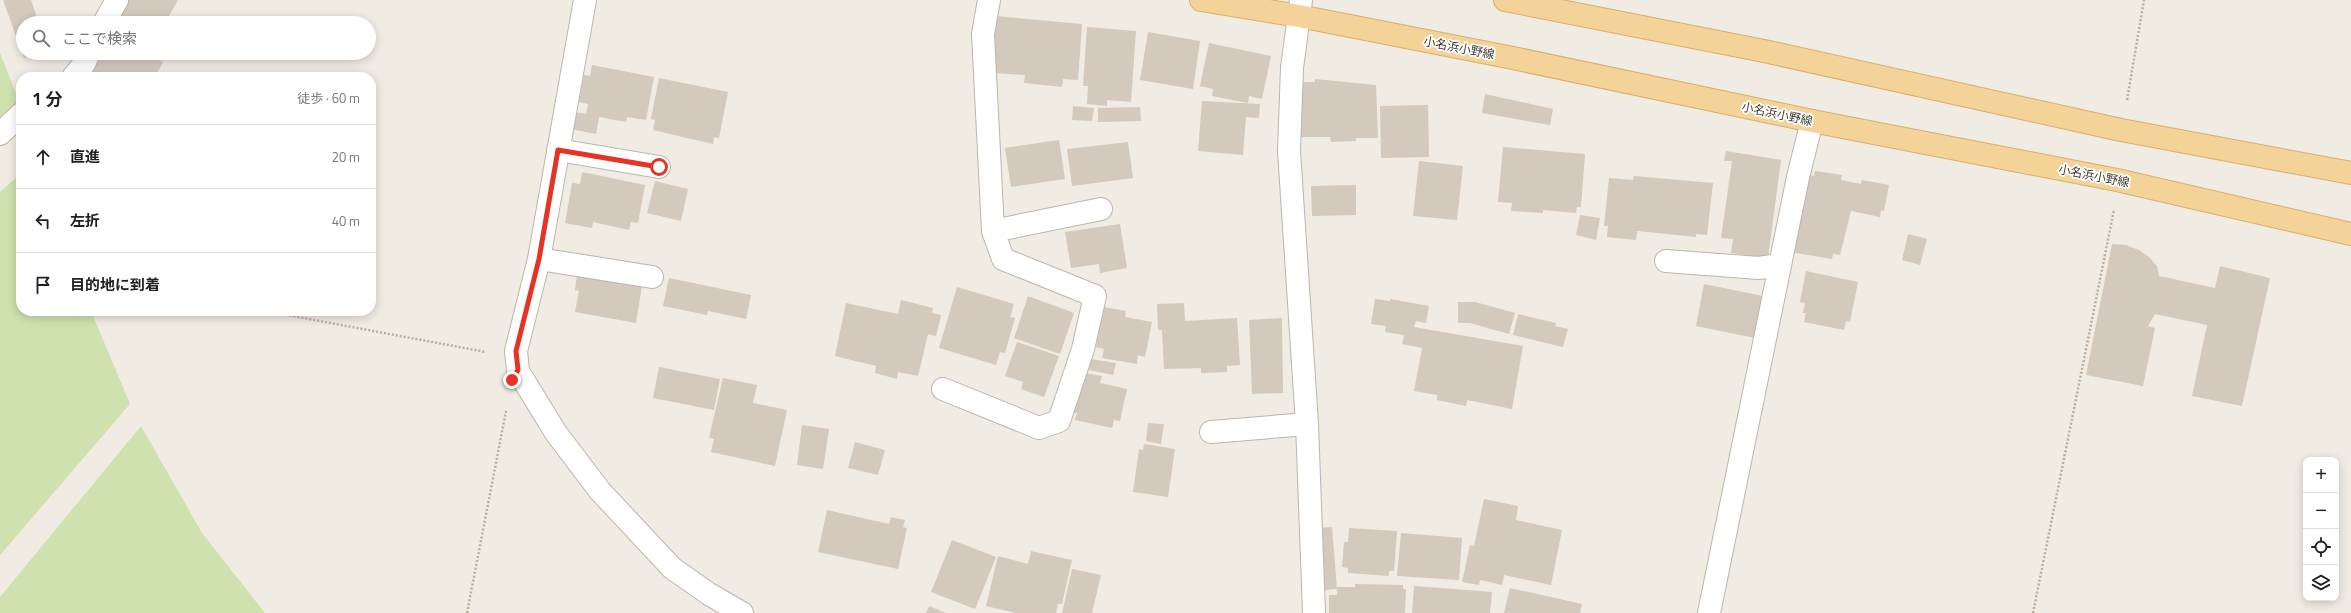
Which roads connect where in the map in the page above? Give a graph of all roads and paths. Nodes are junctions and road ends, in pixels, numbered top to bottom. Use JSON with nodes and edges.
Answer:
{"nodes":[{"id":1,"x":117,"y":0,"type":"edge"},
{"id":2,"x":585,"y":0,"type":"edge"},
{"id":3,"x":989,"y":0,"type":"edge"},
{"id":4,"x":1201,"y":0,"type":"edge"},
{"id":5,"x":2144,"y":0,"type":"edge"},
{"id":6,"x":1515,"y":1,"type":"edge"},
{"id":7,"x":1300,"y":8,"type":"edge"},
{"id":8,"x":108,"y":16,"type":"edge"},
{"id":9,"x":86,"y":60,"type":"edge"},
{"id":10,"x":77,"y":72,"type":"edge"},
{"id":11,"x":16,"y":119,"type":"edge"},
{"id":12,"x":1812,"y":121,"type":"junction"},
{"id":13,"x":2121,"y":130,"type":"junction"},
{"id":14,"x":0,"y":134,"type":"edge"},
{"id":15,"x":558,"y":150,"type":"junction"},
{"id":16,"x":659,"y":167,"type":"dead end"},
{"id":17,"x":2351,"y":173,"type":"edge"},
{"id":18,"x":2116,"y":180,"type":"junction"},
{"id":19,"x":1101,"y":209,"type":"dead end"},
{"id":20,"x":993,"y":231,"type":"junction"},
{"id":21,"x":2351,"y":234,"type":"edge"},
{"id":22,"x":539,"y":259,"type":"junction"},
{"id":23,"x":1666,"y":261,"type":"dead end"},
{"id":24,"x":1780,"y":265,"type":"junction"},
{"id":25,"x":652,"y":277,"type":"dead end"},
{"id":26,"x":290,"y":316,"type":"edge"},
{"id":27,"x":517,"y":364,"type":"junction"},
{"id":28,"x":943,"y":389,"type":"dead end"},
{"id":29,"x":1307,"y":424,"type":"junction"},
{"id":30,"x":1212,"y":432,"type":"dead end"},
{"id":31,"x":467,"y":613,"type":"edge"},
{"id":32,"x":742,"y":613,"type":"edge"},
{"id":33,"x":1314,"y":613,"type":"edge"},
{"id":34,"x":1709,"y":613,"type":"edge"},
{"id":35,"x":2033,"y":613,"type":"edge"}],
"edges":[{"from":1,"to":8,"type":"street"},
{"from":2,"to":15,"type":"street"},
{"from":3,"to":20,"type":"street"},
{"from":4,"to":7,"type":"main road","name":"小名浜小野線"},
{"from":5,"to":13,"type":"path"},
{"from":6,"to":13,"type":"main road"},
{"from":7,"to":12,"type":"main road","name":"小名浜小野線"},
{"from":7,"to":29,"type":"street"},
{"from":9,"to":10,"type":"street"},
{"from":11,"to":14,"type":"street"},
{"from":12,"to":18,"type":"main road","name":"小名浜小野線"},
{"from":12,"to":24,"type":"street"},
{"from":13,"to":17,"type":"main road"},
{"from":15,"to":16,"type":"street"},
{"from":15,"to":22,"type":"street"},
{"from":18,"to":21,"type":"main road","name":"小名浜小野線"},
{"from":18,"to":35,"type":"path"},
{"from":19,"to":20,"type":"street"},
{"from":20,"to":28,"type":"street"},
{"from":22,"to":25,"type":"street"},
{"from":22,"to":27,"type":"street"},
{"from":23,"to":24,"type":"street"},
{"from":24,"to":34,"type":"street"},
{"from":26,"to":27,"type":"path"},
{"from":27,"to":31,"type":"path"},
{"from":27,"to":32,"type":"street"},
{"from":29,"to":30,"type":"street"},
{"from":29,"to":33,"type":"street"}]}
